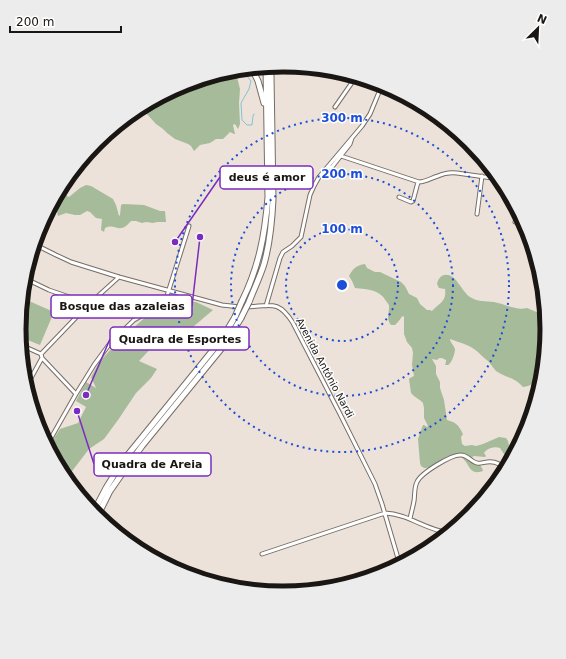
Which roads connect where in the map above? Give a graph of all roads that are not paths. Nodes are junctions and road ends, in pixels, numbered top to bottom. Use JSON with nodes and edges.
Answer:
{"nodes":[{"id":1,"x":266,"y":73,"type":"edge"},
{"id":2,"x":271,"y":73,"type":"edge"},
{"id":3,"x":255,"y":74,"type":"edge"},
{"id":4,"x":352,"y":82,"type":"edge"},
{"id":5,"x":379,"y":91,"type":"edge"},
{"id":6,"x":335,"y":107,"type":"dead end"},
{"id":7,"x":266,"y":112,"type":"junction"},
{"id":8,"x":352,"y":138,"type":"junction"},
{"id":9,"x":341,"y":156,"type":"junction"},
{"id":10,"x":326,"y":169,"type":"junction"},
{"id":11,"x":482,"y":176,"type":"junction"},
{"id":12,"x":490,"y":177,"type":"edge"},
{"id":13,"x":418,"y":182,"type":"junction"},
{"id":14,"x":399,"y":197,"type":"dead end"},
{"id":15,"x":477,"y":214,"type":"dead end"},
{"id":16,"x":189,"y":226,"type":"dead end"},
{"id":17,"x":40,"y":247,"type":"edge"},
{"id":18,"x":119,"y":276,"type":"junction"},
{"id":19,"x":31,"y":281,"type":"edge"},
{"id":20,"x":169,"y":291,"type":"junction"},
{"id":21,"x":88,"y":304,"type":"junction"},
{"id":22,"x":266,"y":306,"type":"junction"},
{"id":23,"x":27,"y":348,"type":"edge"},
{"id":24,"x":41,"y":354,"type":"junction"},
{"id":25,"x":42,"y":358,"type":"junction"},
{"id":26,"x":31,"y":378,"type":"edge"},
{"id":27,"x":76,"y":394,"type":"junction"},
{"id":28,"x":51,"y":438,"type":"edge"},
{"id":29,"x":501,"y":466,"type":"edge"},
{"id":30,"x":96,"y":506,"type":"edge"},
{"id":31,"x":100,"y":510,"type":"edge"},
{"id":32,"x":385,"y":513,"type":"junction"},
{"id":33,"x":410,"y":519,"type":"junction"},
{"id":34,"x":440,"y":532,"type":"edge"},
{"id":35,"x":262,"y":554,"type":"dead end"},
{"id":36,"x":398,"y":559,"type":"edge"}],
"edges":[{"from":1,"to":7,"type":"highway"},
{"from":2,"to":31,"type":"highway","bridge":true},
{"from":3,"to":7,"type":"highway"},
{"from":4,"to":6,"type":"street"},
{"from":5,"to":8,"type":"street"},
{"from":7,"to":30,"type":"highway","bridge":true},
{"from":8,"to":9,"type":"street"},
{"from":8,"to":10,"type":"street"},
{"from":9,"to":10,"type":"street"},
{"from":9,"to":13,"type":"street"},
{"from":10,"to":22,"type":"street"},
{"from":11,"to":12,"type":"street"},
{"from":11,"to":13,"type":"street"},
{"from":11,"to":15,"type":"street"},
{"from":13,"to":14,"type":"street"},
{"from":16,"to":20,"type":"street"},
{"from":17,"to":18,"type":"street","name":"Avenida Antônio Nardi"},
{"from":18,"to":20,"type":"street","name":"Avenida Antônio Nardi"},
{"from":18,"to":21,"type":"street"},
{"from":19,"to":21,"type":"street"},
{"from":20,"to":22,"type":"street","name":"Avenida Antônio Nardi"},
{"from":20,"to":27,"type":"street"},
{"from":21,"to":24,"type":"street"},
{"from":22,"to":32,"type":"street","name":"Avenida Antônio Nardi"},
{"from":23,"to":24,"type":"street"},
{"from":24,"to":25,"type":"street"},
{"from":25,"to":26,"type":"street"},
{"from":25,"to":27,"type":"street"},
{"from":27,"to":28,"type":"street"},
{"from":29,"to":33,"type":"street"},
{"from":32,"to":33,"type":"street"},
{"from":32,"to":35,"type":"street"},
{"from":32,"to":36,"type":"street","name":"Avenida Antônio Nardi"},
{"from":33,"to":34,"type":"street"}]}
